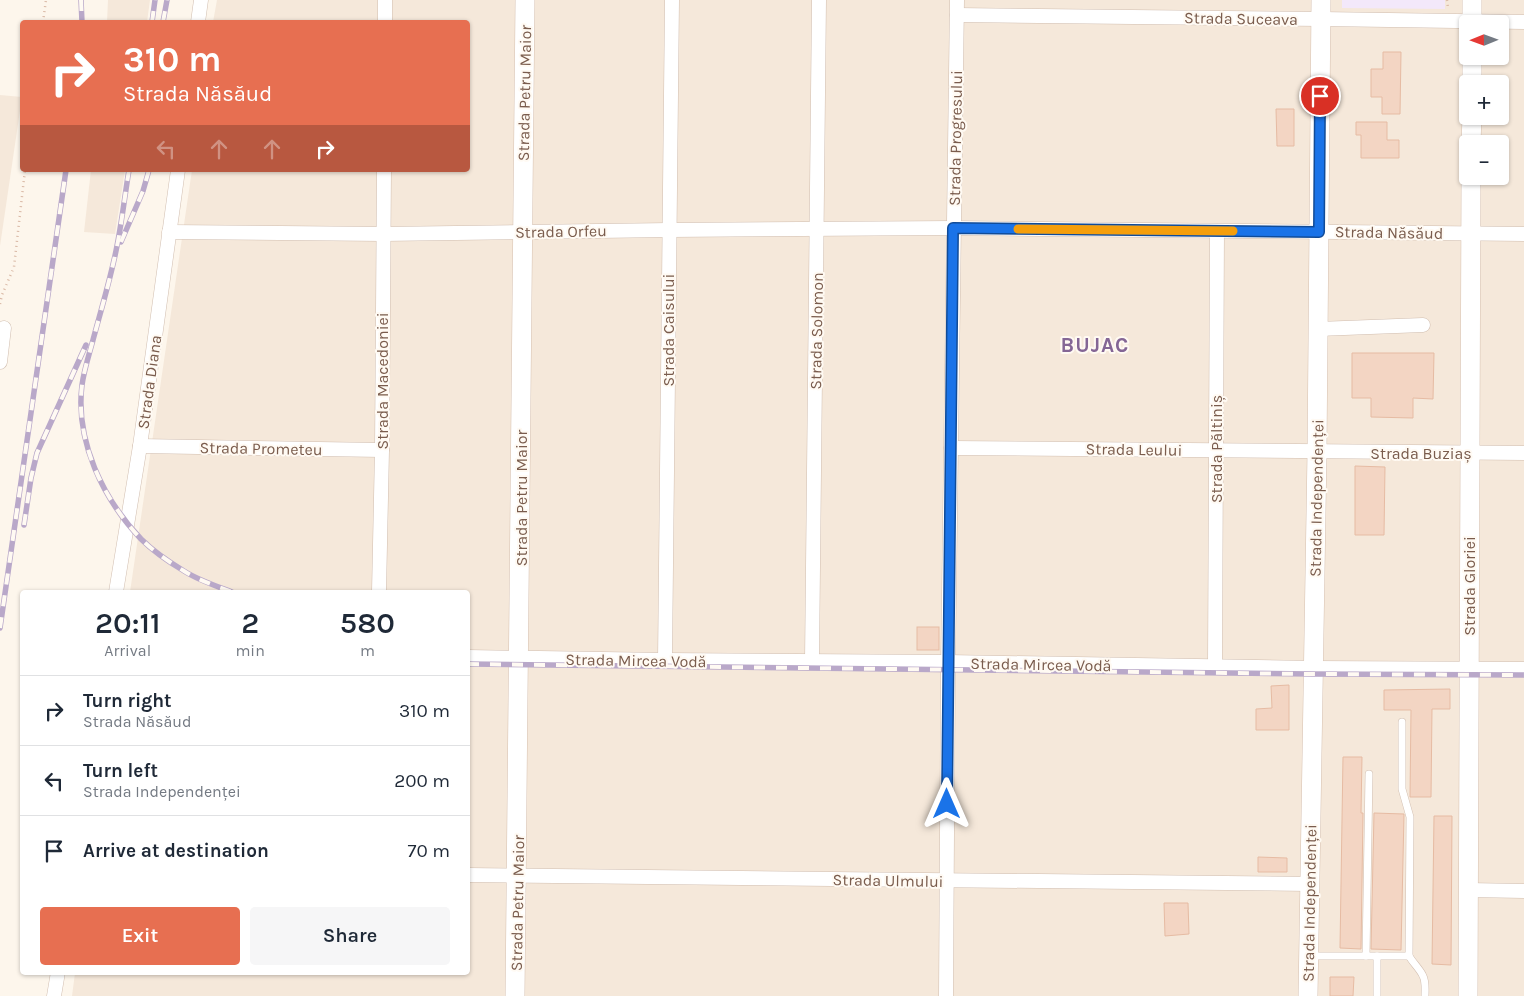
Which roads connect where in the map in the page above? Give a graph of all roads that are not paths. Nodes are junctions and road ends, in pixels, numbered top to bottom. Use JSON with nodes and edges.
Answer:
{"nodes":[{"id":1,"x":201,"y":0,"type":"edge"},
{"id":2,"x":385,"y":0,"type":"edge"},
{"id":3,"x":525,"y":0,"type":"edge"},
{"id":4,"x":672,"y":0,"type":"edge"},
{"id":5,"x":819,"y":0,"type":"edge"},
{"id":6,"x":957,"y":0,"type":"edge"},
{"id":7,"x":1472,"y":0,"type":"edge"},
{"id":8,"x":1321,"y":9,"type":"edge"},
{"id":9,"x":957,"y":15,"type":"junction"},
{"id":10,"x":1472,"y":15,"type":"edge"},
{"id":11,"x":198,"y":20,"type":"edge"},
{"id":12,"x":385,"y":20,"type":"edge"},
{"id":13,"x":1459,"y":22,"type":"edge"},
{"id":14,"x":1509,"y":22,"type":"edge"},
{"id":15,"x":1524,"y":22,"type":"edge"},
{"id":16,"x":178,"y":172,"type":"edge"},
{"id":17,"x":384,"y":172,"type":"edge"},
{"id":18,"x":1472,"y":185,"type":"edge"},
{"id":19,"x":953,"y":228,"type":"junction"},
{"id":20,"x":817,"y":229,"type":"junction"},
{"id":21,"x":669,"y":230,"type":"junction"},
{"id":22,"x":1217,"y":231,"type":"junction"},
{"id":23,"x":169,"y":232,"type":"junction"},
{"id":24,"x":522,"y":232,"type":"junction"},
{"id":25,"x":1319,"y":232,"type":"junction"},
{"id":26,"x":1471,"y":233,"type":"junction"},
{"id":27,"x":383,"y":234,"type":"junction"},
{"id":28,"x":1524,"y":234,"type":"edge"},
{"id":29,"x":1423,"y":325,"type":"dead end"},
{"id":30,"x":4,"y":328,"type":"dead end"},
{"id":31,"x":1318,"y":329,"type":"junction"},
{"id":32,"x":0,"y":362,"type":"edge"},
{"id":33,"x":140,"y":446,"type":"junction"},
{"id":34,"x":951,"y":448,"type":"junction"},
{"id":35,"x":382,"y":450,"type":"junction"},
{"id":36,"x":1216,"y":451,"type":"junction"},
{"id":37,"x":1317,"y":452,"type":"junction"},
{"id":38,"x":1470,"y":453,"type":"junction"},
{"id":39,"x":1524,"y":453,"type":"edge"},
{"id":40,"x":116,"y":590,"type":"edge"},
{"id":41,"x":379,"y":590,"type":"edge"},
{"id":42,"x":470,"y":657,"type":"edge"},
{"id":43,"x":520,"y":658,"type":"junction"},
{"id":44,"x":665,"y":660,"type":"junction"},
{"id":45,"x":812,"y":661,"type":"junction"},
{"id":46,"x":948,"y":662,"type":"junction"},
{"id":47,"x":1215,"y":666,"type":"junction"},
{"id":48,"x":1313,"y":668,"type":"junction"},
{"id":49,"x":1469,"y":668,"type":"junction"},
{"id":50,"x":1524,"y":669,"type":"edge"},
{"id":51,"x":1402,"y":722,"type":"dead end"},
{"id":52,"x":1369,"y":774,"type":"dead end"},
{"id":53,"x":470,"y":875,"type":"edge"},
{"id":54,"x":517,"y":875,"type":"junction"},
{"id":55,"x":947,"y":880,"type":"junction"},
{"id":56,"x":1309,"y":884,"type":"junction"},
{"id":57,"x":1468,"y":890,"type":"junction"},
{"id":58,"x":1524,"y":891,"type":"edge"},
{"id":59,"x":1308,"y":956,"type":"junction"},
{"id":60,"x":1366,"y":956,"type":"junction"},
{"id":61,"x":1377,"y":956,"type":"junction"},
{"id":62,"x":1409,"y":956,"type":"junction"},
{"id":63,"x":58,"y":975,"type":"edge"},
{"id":64,"x":54,"y":996,"type":"edge"},
{"id":65,"x":515,"y":996,"type":"edge"},
{"id":66,"x":946,"y":996,"type":"edge"},
{"id":67,"x":1308,"y":996,"type":"edge"},
{"id":68,"x":1377,"y":996,"type":"edge"},
{"id":69,"x":1425,"y":996,"type":"edge"},
{"id":70,"x":1468,"y":996,"type":"edge"}],
"edges":[{"from":1,"to":11,"type":"street"},
{"from":2,"to":12,"type":"street"},
{"from":3,"to":24,"type":"street","name":"Strada Petru Maior"},
{"from":4,"to":21,"type":"street","name":"Strada Caisului"},
{"from":5,"to":20,"type":"street","name":"Strada Solomon"},
{"from":6,"to":9,"type":"street","name":"Strada Progresului"},
{"from":7,"to":10,"type":"street"},
{"from":8,"to":9,"type":"street","name":"Strada Suceava"},
{"from":8,"to":13,"type":"street","name":"Strada Suceava"},
{"from":8,"to":25,"type":"street","name":"Strada Independenței"},
{"from":9,"to":19,"type":"street","name":"Strada Progresului"},
{"from":14,"to":15,"type":"street","name":"Strada Suceava"},
{"from":16,"to":23,"type":"street","name":"Strada Diana"},
{"from":17,"to":27,"type":"street","name":"Strada Macedoniei"},
{"from":18,"to":26,"type":"street","name":"Strada Gloriei"},
{"from":19,"to":20,"type":"street","name":"Strada Orfeu"},
{"from":19,"to":22,"type":"street","name":"Strada Năsăud"},
{"from":19,"to":34,"type":"street","name":"Strada Progresului"},
{"from":20,"to":21,"type":"street","name":"Strada Orfeu"},
{"from":20,"to":45,"type":"street","name":"Strada Solomon"},
{"from":21,"to":24,"type":"street","name":"Strada Orfeu"},
{"from":21,"to":44,"type":"street","name":"Strada Caisului"},
{"from":22,"to":25,"type":"street","name":"Strada Năsăud"},
{"from":22,"to":36,"type":"street","name":"Strada Păltiniș"},
{"from":23,"to":27,"type":"street","name":"Strada Orfeu"},
{"from":23,"to":33,"type":"street","name":"Strada Diana"},
{"from":24,"to":27,"type":"street","name":"Strada Orfeu"},
{"from":24,"to":43,"type":"street","name":"Strada Petru Maior"},
{"from":25,"to":26,"type":"street","name":"Strada Năsăud"},
{"from":25,"to":31,"type":"street","name":"Strada Independenței"},
{"from":26,"to":28,"type":"street","name":"Strada Năsăud"},
{"from":26,"to":38,"type":"street","name":"Strada Gloriei"},
{"from":27,"to":35,"type":"street","name":"Strada Macedoniei"},
{"from":29,"to":31,"type":"street"},
{"from":30,"to":32,"type":"street"},
{"from":31,"to":37,"type":"street","name":"Strada Independenței"},
{"from":33,"to":35,"type":"street","name":"Strada Prometeu"},
{"from":33,"to":40,"type":"street","name":"Strada Diana"},
{"from":34,"to":36,"type":"street","name":"Strada Leului"},
{"from":34,"to":46,"type":"street","name":"Strada Progresului"},
{"from":35,"to":41,"type":"street","name":"Strada Macedoniei"},
{"from":36,"to":37,"type":"street","name":"Strada Leului"},
{"from":36,"to":47,"type":"street","name":"Strada Păltiniș"},
{"from":37,"to":38,"type":"street","name":"Strada Buziaș"},
{"from":37,"to":48,"type":"street","name":"Strada Independenței"},
{"from":38,"to":39,"type":"street","name":"Strada Buziaș"},
{"from":38,"to":49,"type":"street","name":"Strada Gloriei"},
{"from":42,"to":43,"type":"street","name":"Strada Mircea Vodă"},
{"from":43,"to":44,"type":"street","name":"Strada Mircea Vodă"},
{"from":43,"to":54,"type":"street","name":"Strada Petru Maior"},
{"from":44,"to":45,"type":"street","name":"Strada Mircea Vodă"},
{"from":45,"to":46,"type":"street","name":"Strada Mircea Vodă"},
{"from":46,"to":47,"type":"street","name":"Strada Mircea Vodă"},
{"from":46,"to":55,"type":"street","name":"Strada Progresului"},
{"from":47,"to":48,"type":"street","name":"Strada Mircea Vodă"},
{"from":48,"to":49,"type":"street","name":"Strada Mircea Vodă"},
{"from":48,"to":56,"type":"street","name":"Strada Independenței"},
{"from":49,"to":50,"type":"street","name":"Strada Mircea Vodă"},
{"from":49,"to":57,"type":"street","name":"Strada Gloriei"},
{"from":51,"to":62,"type":"lane"},
{"from":52,"to":60,"type":"lane"},
{"from":53,"to":54,"type":"street","name":"Strada Ulmului"},
{"from":54,"to":55,"type":"street","name":"Strada Ulmului"},
{"from":54,"to":65,"type":"street","name":"Strada Petru Maior"},
{"from":55,"to":56,"type":"street","name":"Strada Ulmului"},
{"from":55,"to":66,"type":"street","name":"Strada Progresului"},
{"from":56,"to":59,"type":"street","name":"Strada Independenței"},
{"from":57,"to":58,"type":"street"},
{"from":57,"to":70,"type":"street","name":"Strada Gloriei"},
{"from":59,"to":60,"type":"lane"},
{"from":59,"to":67,"type":"street","name":"Strada Independenței"},
{"from":60,"to":61,"type":"lane"},
{"from":61,"to":62,"type":"lane"},
{"from":61,"to":68,"type":"lane"},
{"from":62,"to":69,"type":"lane"},
{"from":63,"to":64,"type":"street"}]}
